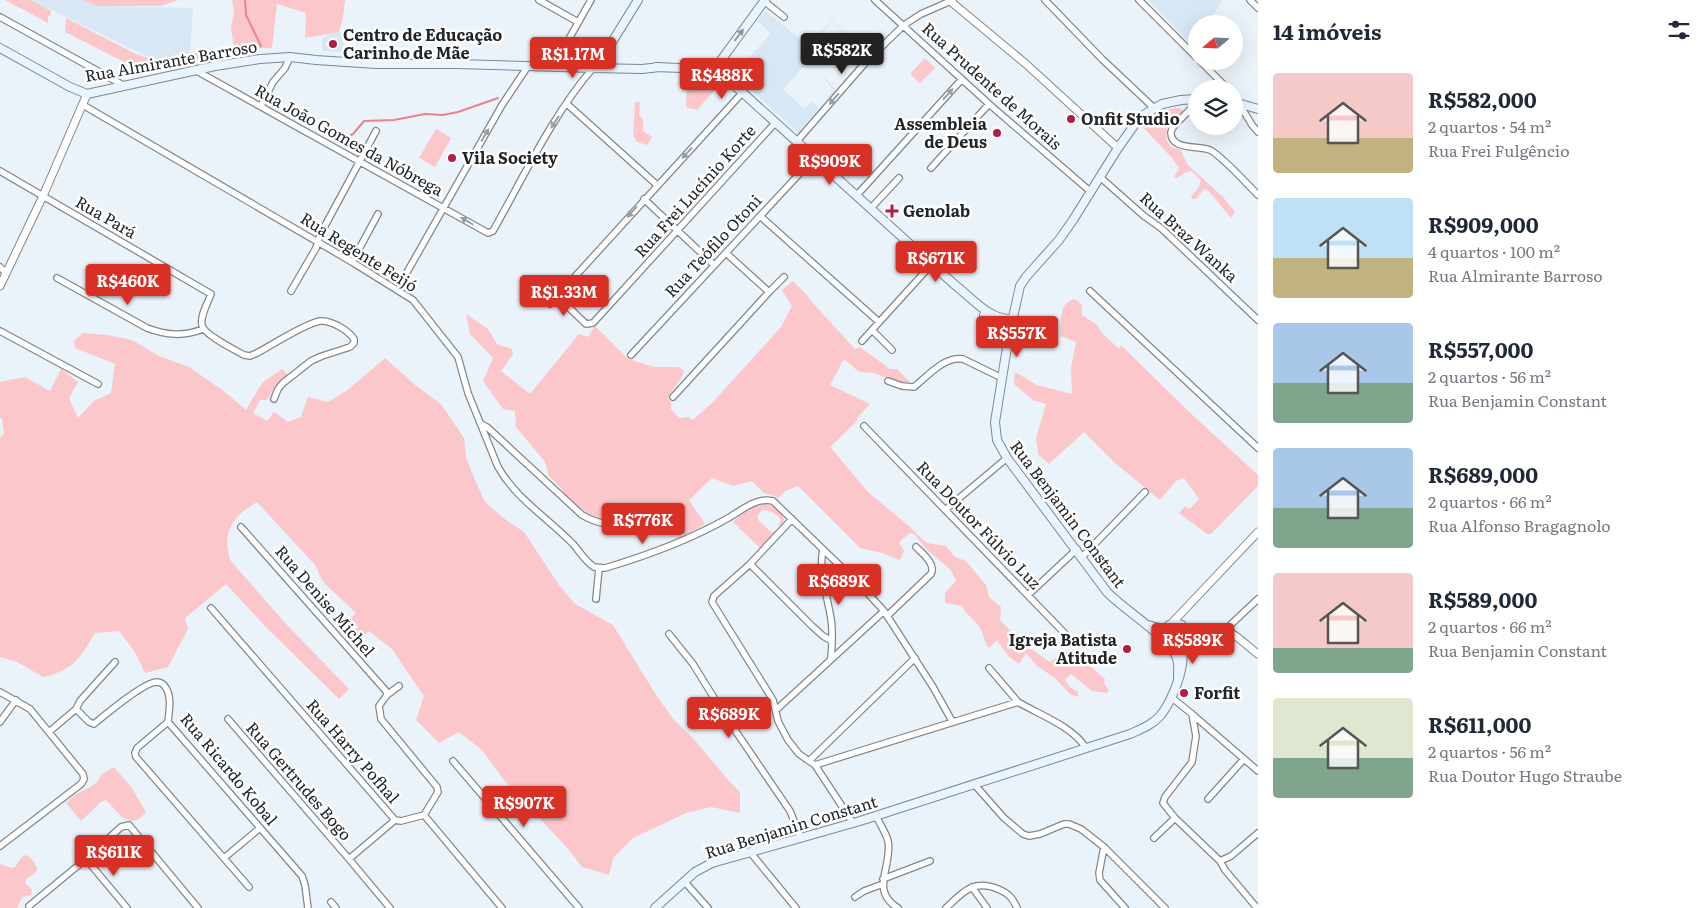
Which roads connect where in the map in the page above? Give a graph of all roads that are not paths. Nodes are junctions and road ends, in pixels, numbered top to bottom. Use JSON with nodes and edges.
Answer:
{"nodes":[{"id":1,"x":540,"y":0,"type":"edge"},
{"id":2,"x":591,"y":0,"type":"edge"},
{"id":3,"x":638,"y":0,"type":"edge"},
{"id":4,"x":875,"y":0,"type":"edge"},
{"id":5,"x":951,"y":0,"type":"edge"},
{"id":6,"x":1139,"y":0,"type":"edge"},
{"id":7,"x":1250,"y":0,"type":"edge"},
{"id":8,"x":765,"y":1,"type":"edge"},
{"id":9,"x":1047,"y":1,"type":"edge"},
{"id":10,"x":1258,"y":8,"type":"edge"},
{"id":11,"x":0,"y":17,"type":"edge"},
{"id":12,"x":784,"y":17,"type":"dead end"},
{"id":13,"x":578,"y":22,"type":"junction"},
{"id":14,"x":904,"y":25,"type":"junction"},
{"id":15,"x":0,"y":48,"type":"edge"},
{"id":16,"x":1188,"y":49,"type":"edge"},
{"id":17,"x":290,"y":57,"type":"junction"},
{"id":18,"x":528,"y":66,"type":"junction"},
{"id":19,"x":595,"y":66,"type":"junction"},
{"id":20,"x":553,"y":67,"type":"junction"},
{"id":21,"x":195,"y":70,"type":"junction"},
{"id":22,"x":714,"y":70,"type":"junction"},
{"id":23,"x":1209,"y":70,"type":"edge"},
{"id":24,"x":962,"y":79,"type":"junction"},
{"id":25,"x":1219,"y":80,"type":"edge"},
{"id":26,"x":123,"y":85,"type":"junction"},
{"id":27,"x":743,"y":92,"type":"junction"},
{"id":28,"x":87,"y":94,"type":"junction"},
{"id":29,"x":1188,"y":100,"type":"edge"},
{"id":30,"x":567,"y":104,"type":"junction"},
{"id":31,"x":989,"y":104,"type":"junction"},
{"id":32,"x":83,"y":105,"type":"junction"},
{"id":33,"x":1243,"y":105,"type":"edge"},
{"id":34,"x":261,"y":106,"type":"junction"},
{"id":35,"x":1154,"y":108,"type":"junction"},
{"id":36,"x":1258,"y":109,"type":"edge"},
{"id":37,"x":1188,"y":112,"type":"edge"},
{"id":38,"x":1243,"y":112,"type":"edge"},
{"id":39,"x":776,"y":122,"type":"junction"},
{"id":40,"x":376,"y":131,"type":"dead end"},
{"id":41,"x":1258,"y":132,"type":"edge"},
{"id":42,"x":797,"y":141,"type":"junction"},
{"id":43,"x":1118,"y":148,"type":"junction"},
{"id":44,"x":815,"y":157,"type":"junction"},
{"id":45,"x":360,"y":161,"type":"junction"},
{"id":46,"x":931,"y":168,"type":"dead end"},
{"id":47,"x":0,"y":171,"type":"edge"},
{"id":48,"x":1100,"y":177,"type":"junction"},
{"id":49,"x":899,"y":178,"type":"dead end"},
{"id":50,"x":657,"y":185,"type":"junction"},
{"id":51,"x":1091,"y":192,"type":"junction"},
{"id":52,"x":856,"y":195,"type":"junction"},
{"id":53,"x":1258,"y":195,"type":"edge"},
{"id":54,"x":43,"y":196,"type":"junction"},
{"id":55,"x":644,"y":199,"type":"junction"},
{"id":56,"x":443,"y":208,"type":"junction"},
{"id":57,"x":871,"y":208,"type":"junction"},
{"id":58,"x":378,"y":214,"type":"dead end"},
{"id":59,"x":760,"y":216,"type":"junction"},
{"id":60,"x":677,"y":230,"type":"junction"},
{"id":61,"x":318,"y":242,"type":"junction"},
{"id":62,"x":726,"y":253,"type":"junction"},
{"id":63,"x":352,"y":262,"type":"junction"},
{"id":64,"x":932,"y":264,"type":"junction"},
{"id":65,"x":714,"y":265,"type":"junction"},
{"id":66,"x":0,"y":267,"type":"edge"},
{"id":67,"x":6,"y":273,"type":"junction"},
{"id":68,"x":406,"y":274,"type":"dead end"},
{"id":69,"x":57,"y":278,"type":"dead end"},
{"id":70,"x":784,"y":278,"type":"dead end"},
{"id":71,"x":955,"y":285,"type":"junction"},
{"id":72,"x":0,"y":286,"type":"edge"},
{"id":73,"x":291,"y":291,"type":"dead end"},
{"id":74,"x":1090,"y":291,"type":"dead end"},
{"id":75,"x":769,"y":292,"type":"junction"},
{"id":76,"x":558,"y":296,"type":"junction"},
{"id":77,"x":550,"y":304,"type":"dead end"},
{"id":78,"x":1012,"y":319,"type":"junction"},
{"id":79,"x":1258,"y":320,"type":"edge"},
{"id":80,"x":879,"y":322,"type":"junction"},
{"id":81,"x":203,"y":329,"type":"junction"},
{"id":82,"x":872,"y":330,"type":"junction"},
{"id":83,"x":0,"y":331,"type":"edge"},
{"id":84,"x":1009,"y":335,"type":"junction"},
{"id":85,"x":862,"y":341,"type":"dead end"},
{"id":86,"x":892,"y":350,"type":"dead end"},
{"id":87,"x":631,"y":355,"type":"dead end"},
{"id":88,"x":1002,"y":378,"type":"junction"},
{"id":89,"x":888,"y":381,"type":"dead end"},
{"id":90,"x":98,"y":384,"type":"dead end"},
{"id":91,"x":673,"y":397,"type":"dead end"},
{"id":92,"x":274,"y":398,"type":"dead end"},
{"id":93,"x":481,"y":424,"type":"junction"},
{"id":94,"x":864,"y":426,"type":"dead end"},
{"id":95,"x":1258,"y":448,"type":"edge"},
{"id":96,"x":1007,"y":458,"type":"junction"},
{"id":97,"x":1145,"y":492,"type":"dead end"},
{"id":98,"x":945,"y":510,"type":"junction"},
{"id":99,"x":630,"y":518,"type":"dead end"},
{"id":100,"x":792,"y":519,"type":"junction"},
{"id":101,"x":241,"y":527,"type":"dead end"},
{"id":102,"x":1258,"y":532,"type":"edge"},
{"id":103,"x":916,"y":547,"type":"dead end"},
{"id":104,"x":1077,"y":549,"type":"junction"},
{"id":105,"x":823,"y":550,"type":"junction"},
{"id":106,"x":1082,"y":557,"type":"junction"},
{"id":107,"x":750,"y":564,"type":"junction"},
{"id":108,"x":599,"y":568,"type":"junction"},
{"id":109,"x":1028,"y":596,"type":"junction"},
{"id":110,"x":596,"y":599,"type":"dead end"},
{"id":111,"x":1258,"y":599,"type":"edge"},
{"id":112,"x":211,"y":608,"type":"dead end"},
{"id":113,"x":1184,"y":610,"type":"junction"},
{"id":114,"x":885,"y":613,"type":"junction"},
{"id":115,"x":1146,"y":625,"type":"junction"},
{"id":116,"x":1168,"y":628,"type":"junction"},
{"id":117,"x":1184,"y":628,"type":"junction"},
{"id":118,"x":1225,"y":630,"type":"junction"},
{"id":119,"x":1202,"y":631,"type":"junction"},
{"id":120,"x":669,"y":634,"type":"dead end"},
{"id":121,"x":832,"y":641,"type":"junction"},
{"id":122,"x":1163,"y":641,"type":"junction"},
{"id":123,"x":1074,"y":643,"type":"dead end"},
{"id":124,"x":1182,"y":648,"type":"junction"},
{"id":125,"x":1171,"y":649,"type":"junction"},
{"id":126,"x":1258,"y":654,"type":"edge"},
{"id":127,"x":831,"y":658,"type":"junction"},
{"id":128,"x":915,"y":658,"type":"junction"},
{"id":129,"x":115,"y":662,"type":"dead end"},
{"id":130,"x":989,"y":668,"type":"dead end"},
{"id":131,"x":1178,"y":678,"type":"junction"},
{"id":132,"x":399,"y":686,"type":"dead end"},
{"id":133,"x":0,"y":692,"type":"edge"},
{"id":134,"x":387,"y":695,"type":"junction"},
{"id":135,"x":1171,"y":697,"type":"junction"},
{"id":136,"x":16,"y":700,"type":"junction"},
{"id":137,"x":1018,"y":702,"type":"junction"},
{"id":138,"x":76,"y":709,"type":"junction"},
{"id":139,"x":776,"y":710,"type":"junction"},
{"id":140,"x":1192,"y":714,"type":"junction"},
{"id":141,"x":228,"y":719,"type":"dead end"},
{"id":142,"x":952,"y":721,"type":"junction"},
{"id":143,"x":0,"y":722,"type":"edge"},
{"id":144,"x":168,"y":722,"type":"junction"},
{"id":145,"x":49,"y":732,"type":"junction"},
{"id":146,"x":1086,"y":748,"type":"junction"},
{"id":147,"x":1244,"y":760,"type":"junction"},
{"id":148,"x":453,"y":761,"type":"dead end"},
{"id":149,"x":809,"y":761,"type":"junction"},
{"id":150,"x":815,"y":765,"type":"junction"},
{"id":151,"x":1258,"y":772,"type":"edge"},
{"id":152,"x":974,"y":784,"type":"junction"},
{"id":153,"x":1208,"y":799,"type":"dead end"},
{"id":154,"x":424,"y":815,"type":"junction"},
{"id":155,"x":876,"y":816,"type":"junction"},
{"id":156,"x":1175,"y":818,"type":"junction"},
{"id":157,"x":395,"y":820,"type":"junction"},
{"id":158,"x":853,"y":823,"type":"junction"},
{"id":159,"x":260,"y":828,"type":"junction"},
{"id":160,"x":1258,"y":833,"type":"edge"},
{"id":161,"x":801,"y":838,"type":"junction"},
{"id":162,"x":1154,"y":838,"type":"dead end"},
{"id":163,"x":0,"y":846,"type":"edge"},
{"id":164,"x":1104,"y":847,"type":"junction"},
{"id":165,"x":750,"y":852,"type":"junction"},
{"id":166,"x":224,"y":858,"type":"junction"},
{"id":167,"x":86,"y":859,"type":"junction"},
{"id":168,"x":349,"y":860,"type":"junction"},
{"id":169,"x":930,"y":861,"type":"dead end"},
{"id":170,"x":1220,"y":861,"type":"junction"},
{"id":171,"x":684,"y":881,"type":"junction"},
{"id":172,"x":883,"y":881,"type":"junction"},
{"id":173,"x":972,"y":886,"type":"junction"},
{"id":174,"x":248,"y":887,"type":"dead end"},
{"id":175,"x":854,"y":896,"type":"dead end"},
{"id":176,"x":331,"y":902,"type":"dead end"},
{"id":177,"x":888,"y":905,"type":"edge"},
{"id":178,"x":29,"y":906,"type":"dead end"},
{"id":179,"x":127,"y":908,"type":"edge"},
{"id":180,"x":198,"y":908,"type":"edge"},
{"id":181,"x":308,"y":908,"type":"edge"},
{"id":182,"x":336,"y":908,"type":"edge"},
{"id":183,"x":390,"y":908,"type":"edge"},
{"id":184,"x":502,"y":908,"type":"edge"},
{"id":185,"x":579,"y":908,"type":"edge"},
{"id":186,"x":655,"y":908,"type":"edge"},
{"id":187,"x":708,"y":908,"type":"edge"},
{"id":188,"x":796,"y":908,"type":"edge"},
{"id":189,"x":898,"y":908,"type":"edge"},
{"id":190,"x":946,"y":908,"type":"edge"},
{"id":191,"x":987,"y":908,"type":"edge"},
{"id":192,"x":1017,"y":908,"type":"edge"},
{"id":193,"x":1125,"y":908,"type":"edge"},
{"id":194,"x":1165,"y":908,"type":"edge"},
{"id":195,"x":1257,"y":908,"type":"edge"}],
"edges":[{"from":1,"to":13,"type":"street"},
{"from":2,"to":13,"type":"street"},
{"from":3,"to":19,"type":"main road"},
{"from":4,"to":14,"type":"street","name":"Rua Prudente de Morais"},
{"from":5,"to":14,"type":"street"},
{"from":5,"to":43,"type":"street"},
{"from":6,"to":16,"type":"street"},
{"from":7,"to":10,"type":"street"},
{"from":8,"to":12,"type":"street"},
{"from":22,"to":8,"type":"main road","one_way":true},
{"from":9,"to":35,"type":"street"},
{"from":11,"to":26,"type":"street"},
{"from":13,"to":20,"type":"street"},
{"from":14,"to":24,"type":"street","name":"Rua Prudente de Morais"},
{"from":14,"to":42,"type":"street","one_way":true},
{"from":15,"to":28,"type":"main road","name":"Rua Almirante Barroso"},
{"from":17,"to":18,"type":"main road","name":"Rua Almirante Barroso"},
{"from":17,"to":21,"type":"main road","name":"Rua Almirante Barroso"},
{"from":17,"to":34,"type":"street"},
{"from":18,"to":20,"type":"main road","name":"Rua Almirante Barroso"},
{"from":56,"to":18,"type":"street","one_way":true},
{"from":19,"to":20,"type":"main road","name":"Rua Almirante Barroso"},
{"from":19,"to":22,"type":"main road","name":"Rua Almirante Barroso"},
{"from":19,"to":30,"type":"street"},
{"from":21,"to":26,"type":"main road","name":"Rua Almirante Barroso"},
{"from":21,"to":34,"type":"street","name":"Rua João Gomes da Nóbrega"},
{"from":22,"to":27,"type":"main road"},
{"from":23,"to":25,"type":"street"},
{"from":24,"to":31,"type":"street","name":"Rua Prudente de Morais"},
{"from":52,"to":24,"type":"street","one_way":true},
{"from":26,"to":28,"type":"main road","name":"Rua Almirante Barroso"},
{"from":27,"to":39,"type":"main road"},
{"from":27,"to":50,"type":"street","one_way":true},
{"from":28,"to":32,"type":"street"},
{"from":29,"to":35,"type":"main road","name":"Rua Benjamin Constant"},
{"from":30,"to":50,"type":"street"},
{"from":30,"to":56,"type":"street","name":"Rua João Gomes da Nóbrega","one_way":true},
{"from":31,"to":46,"type":"street"},
{"from":31,"to":51,"type":"street","name":"Rua Prudente de Morais"},
{"from":32,"to":54,"type":"street"},
{"from":32,"to":61,"type":"street","name":"Rua Regente Feijó"},
{"from":33,"to":36,"type":"main road"},
{"from":34,"to":45,"type":"street","name":"Rua João Gomes da Nóbrega"},
{"from":35,"to":43,"type":"main road","name":"Rua Benjamin Constant"},
{"from":37,"to":53,"type":"street"},
{"from":38,"to":41,"type":"street"},
{"from":39,"to":42,"type":"main road"},
{"from":39,"to":60,"type":"street","name":"Rua Frei Lucínio Korte"},
{"from":40,"to":45,"type":"street"},
{"from":42,"to":44,"type":"main road"},
{"from":43,"to":48,"type":"main road","name":"Rua Benjamin Constant"},
{"from":44,"to":52,"type":"main road"},
{"from":44,"to":59,"type":"street","name":"Rua Teófilo Otoni"},
{"from":45,"to":56,"type":"street","name":"Rua João Gomes da Nóbrega"},
{"from":45,"to":61,"type":"street"},
{"from":47,"to":54,"type":"street","name":"Rua Pará"},
{"from":48,"to":51,"type":"main road","name":"Rua Benjamin Constant"},
{"from":48,"to":79,"type":"street","name":"Rua Braz Wanka"},
{"from":49,"to":57,"type":"street"},
{"from":50,"to":55,"type":"street"},
{"from":51,"to":78,"type":"main road","name":"Rua Benjamin Constant"},
{"from":52,"to":57,"type":"main road"},
{"from":54,"to":67,"type":"street"},
{"from":54,"to":81,"type":"street","name":"Rua Pará"},
{"from":55,"to":60,"type":"street"},
{"from":55,"to":76,"type":"street","one_way":true},
{"from":56,"to":68,"type":"street"},
{"from":57,"to":64,"type":"main road"},
{"from":58,"to":63,"type":"street"},
{"from":59,"to":62,"type":"street","name":"Rua Teófilo Otoni"},
{"from":59,"to":80,"type":"street"},
{"from":60,"to":65,"type":"street"},
{"from":60,"to":76,"type":"street","name":"Rua Frei Lucínio Korte"},
{"from":61,"to":63,"type":"street","name":"Rua Regente Feijó"},
{"from":61,"to":73,"type":"street"},
{"from":62,"to":65,"type":"street","name":"Rua Teófilo Otoni"},
{"from":62,"to":75,"type":"street"},
{"from":63,"to":93,"type":"street","name":"Rua Regente Feijó"},
{"from":64,"to":71,"type":"main road"},
{"from":64,"to":80,"type":"street"},
{"from":65,"to":87,"type":"street","name":"Rua Teófilo Otoni"},
{"from":66,"to":67,"type":"street"},
{"from":67,"to":72,"type":"street"},
{"from":69,"to":81,"type":"street"},
{"from":70,"to":75,"type":"street"},
{"from":71,"to":78,"type":"main road"},
{"from":71,"to":84,"type":"main road"},
{"from":74,"to":95,"type":"street"},
{"from":75,"to":91,"type":"street"},
{"from":76,"to":77,"type":"street"},
{"from":78,"to":84,"type":"main road","name":"Rua Benjamin Constant"},
{"from":80,"to":82,"type":"street"},
{"from":81,"to":92,"type":"street"},
{"from":82,"to":85,"type":"street"},
{"from":82,"to":86,"type":"street"},
{"from":83,"to":90,"type":"street"},
{"from":84,"to":88,"type":"main road","name":"Rua Benjamin Constant"},
{"from":88,"to":89,"type":"street"},
{"from":88,"to":96,"type":"main road","name":"Rua Benjamin Constant"},
{"from":93,"to":99,"type":"street"},
{"from":93,"to":108,"type":"street","name":"Rua Regente Feijó"},
{"from":94,"to":98,"type":"street","name":"Rua Doutor Fúlvio Luz"},
{"from":96,"to":98,"type":"street"},
{"from":96,"to":104,"type":"main road","name":"Rua Benjamin Constant"},
{"from":97,"to":106,"type":"street"},
{"from":98,"to":109,"type":"street","name":"Rua Doutor Fúlvio Luz"},
{"from":100,"to":105,"type":"street"},
{"from":100,"to":107,"type":"street"},
{"from":100,"to":108,"type":"street"},
{"from":101,"to":134,"type":"street","name":"Rua Denise Michel"},
{"from":102,"to":113,"type":"street"},
{"from":103,"to":114,"type":"street"},
{"from":104,"to":106,"type":"main road","name":"Rua Benjamin Constant"},
{"from":104,"to":109,"type":"street"},
{"from":105,"to":114,"type":"street"},
{"from":105,"to":121,"type":"street"},
{"from":106,"to":115,"type":"main road","name":"Rua Benjamin Constant"},
{"from":107,"to":121,"type":"street"},
{"from":107,"to":139,"type":"street"},
{"from":108,"to":110,"type":"street"},
{"from":109,"to":123,"type":"street","name":"Rua Doutor Fúlvio Luz"},
{"from":111,"to":118,"type":"street"},
{"from":112,"to":157,"type":"street","name":"Rua Harry Pofhal"},
{"from":113,"to":116,"type":"street"},
{"from":113,"to":117,"type":"street"},
{"from":114,"to":127,"type":"street"},
{"from":114,"to":128,"type":"street"},
{"from":115,"to":116,"type":"main road","name":"Rua Benjamin Constant"},
{"from":115,"to":122,"type":"main road","name":"Rua Benjamin Constant"},
{"from":116,"to":117,"type":"main road","name":"Rua Benjamin Constant"},
{"from":116,"to":122,"type":"main road"},
{"from":116,"to":124,"type":"main road"},
{"from":117,"to":119,"type":"street"},
{"from":117,"to":124,"type":"main road","name":"Rua Benjamin Constant"},
{"from":118,"to":119,"type":"street"},
{"from":118,"to":126,"type":"street"},
{"from":119,"to":124,"type":"street"},
{"from":120,"to":161,"type":"street"},
{"from":121,"to":127,"type":"street"},
{"from":122,"to":125,"type":"main road","name":"Rua Benjamin Constant"},
{"from":124,"to":125,"type":"main road"},
{"from":124,"to":131,"type":"main road","name":"Rua Benjamin Constant"},
{"from":125,"to":131,"type":"main road","name":"Rua Benjamin Constant"},
{"from":127,"to":139,"type":"street"},
{"from":128,"to":142,"type":"street"},
{"from":128,"to":149,"type":"street"},
{"from":129,"to":138,"type":"street"},
{"from":130,"to":137,"type":"street"},
{"from":131,"to":135,"type":"main road","name":"Rua Benjamin Constant"},
{"from":132,"to":134,"type":"street"},
{"from":133,"to":136,"type":"street"},
{"from":134,"to":154,"type":"street"},
{"from":135,"to":140,"type":"street"},
{"from":135,"to":146,"type":"main road","name":"Rua Benjamin Constant"},
{"from":136,"to":143,"type":"street"},
{"from":136,"to":145,"type":"street"},
{"from":137,"to":142,"type":"street"},
{"from":137,"to":146,"type":"street"},
{"from":138,"to":144,"type":"street","name":"Rua Ricardo Kobal"},
{"from":138,"to":145,"type":"street"},
{"from":139,"to":149,"type":"street"},
{"from":140,"to":147,"type":"street"},
{"from":140,"to":156,"type":"street"},
{"from":141,"to":168,"type":"street","name":"Rua Gertrudes Bogo"},
{"from":142,"to":150,"type":"street"},
{"from":144,"to":159,"type":"street","name":"Rua Ricardo Kobal"},
{"from":144,"to":166,"type":"street"},
{"from":145,"to":163,"type":"street"},
{"from":146,"to":152,"type":"main road","name":"Rua Benjamin Constant"},
{"from":147,"to":151,"type":"street"},
{"from":147,"to":153,"type":"street"},
{"from":148,"to":185,"type":"street"},
{"from":149,"to":150,"type":"street"},
{"from":150,"to":158,"type":"street"},
{"from":152,"to":155,"type":"main road","name":"Rua Benjamin Constant"},
{"from":152,"to":164,"type":"street"},
{"from":154,"to":157,"type":"street","name":"Rua Harry Pofhal"},
{"from":154,"to":184,"type":"street"},
{"from":155,"to":158,"type":"main road","name":"Rua Benjamin Constant"},
{"from":155,"to":172,"type":"street"},
{"from":156,"to":162,"type":"street"},
{"from":156,"to":170,"type":"street"},
{"from":157,"to":168,"type":"street","name":"Rua Gertrudes Bogo"},
{"from":158,"to":161,"type":"main road","name":"Rua Benjamin Constant"},
{"from":159,"to":166,"type":"street"},
{"from":159,"to":181,"type":"street","name":"Rua Ricardo Kobal"},
{"from":160,"to":170,"type":"street"},
{"from":161,"to":165,"type":"main road","name":"Rua Benjamin Constant"},
{"from":164,"to":193,"type":"street"},
{"from":164,"to":194,"type":"street"},
{"from":165,"to":171,"type":"main road","name":"Rua Benjamin Constant"},
{"from":165,"to":188,"type":"street"},
{"from":166,"to":174,"type":"street"},
{"from":167,"to":178,"type":"street"},
{"from":167,"to":179,"type":"street"},
{"from":167,"to":180,"type":"street"},
{"from":168,"to":183,"type":"street"},
{"from":169,"to":172,"type":"street"},
{"from":170,"to":195,"type":"street"},
{"from":171,"to":186,"type":"main road","name":"Rua Benjamin Constant"},
{"from":171,"to":187,"type":"street"},
{"from":172,"to":175,"type":"street"},
{"from":172,"to":177,"type":"street"},
{"from":173,"to":190,"type":"street"},
{"from":173,"to":191,"type":"street"},
{"from":173,"to":192,"type":"street"},
{"from":176,"to":182,"type":"street"},
{"from":177,"to":189,"type":"street"}]}
